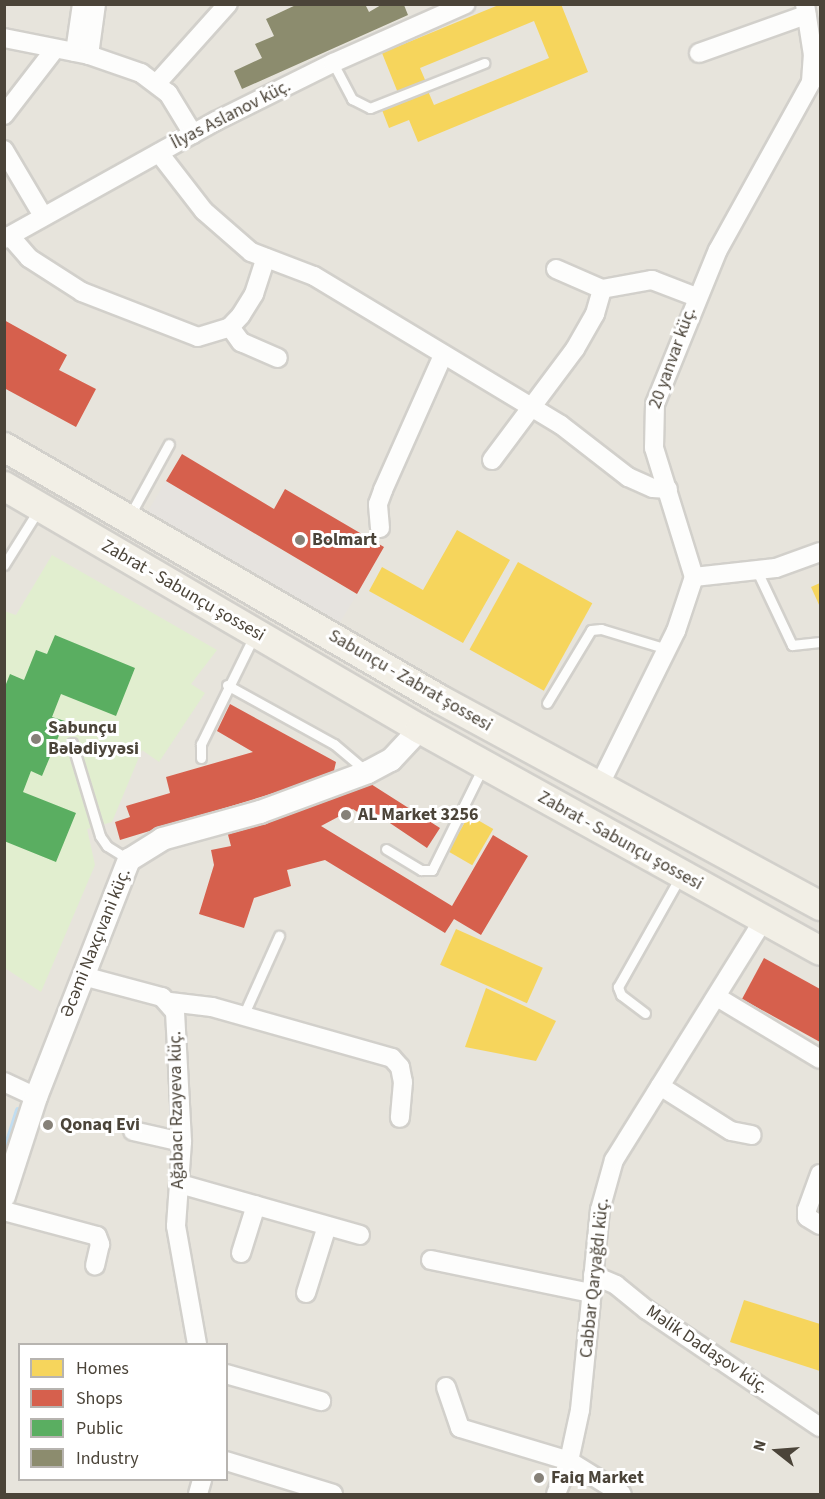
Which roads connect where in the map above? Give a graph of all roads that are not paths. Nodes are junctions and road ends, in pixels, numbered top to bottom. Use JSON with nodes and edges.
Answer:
{"nodes":[{"id":1,"x":82,"y":4,"type":"edge"},
{"id":2,"x":96,"y":4,"type":"edge"},
{"id":3,"x":228,"y":4,"type":"edge"},
{"id":4,"x":465,"y":4,"type":"edge"},
{"id":5,"x":806,"y":10,"type":"edge"},
{"id":6,"x":4,"y":38,"type":"edge"},
{"id":7,"x":55,"y":49,"type":"junction"},
{"id":8,"x":699,"y":53,"type":"dead end"},
{"id":9,"x":82,"y":54,"type":"junction"},
{"id":10,"x":333,"y":63,"type":"junction"},
{"id":11,"x":484,"y":63,"type":"dead end"},
{"id":12,"x":817,"y":71,"type":"edge"},
{"id":13,"x":157,"y":83,"type":"junction"},
{"id":14,"x":4,"y":116,"type":"edge"},
{"id":15,"x":193,"y":134,"type":"junction"},
{"id":16,"x":4,"y":150,"type":"edge"},
{"id":17,"x":159,"y":153,"type":"junction"},
{"id":18,"x":43,"y":216,"type":"junction"},
{"id":19,"x":7,"y":238,"type":"edge"},
{"id":20,"x":266,"y":258,"type":"junction"},
{"id":21,"x":556,"y":269,"type":"dead end"},
{"id":22,"x":602,"y":289,"type":"junction"},
{"id":23,"x":696,"y":297,"type":"junction"},
{"id":24,"x":230,"y":327,"type":"junction"},
{"id":25,"x":443,"y":355,"type":"junction"},
{"id":26,"x":278,"y":358,"type":"dead end"},
{"id":27,"x":533,"y":408,"type":"junction"},
{"id":28,"x":169,"y":444,"type":"dead end"},
{"id":29,"x":4,"y":447,"type":"edge"},
{"id":30,"x":492,"y":460,"type":"dead end"},
{"id":31,"x":4,"y":486,"type":"edge"},
{"id":32,"x":668,"y":489,"type":"junction"},
{"id":33,"x":40,"y":507,"type":"junction"},
{"id":34,"x":128,"y":519,"type":"junction"},
{"id":35,"x":380,"y":528,"type":"dead end"},
{"id":36,"x":820,"y":552,"type":"edge"},
{"id":37,"x":4,"y":565,"type":"edge"},
{"id":38,"x":757,"y":571,"type":"junction"},
{"id":39,"x":694,"y":577,"type":"junction"},
{"id":40,"x":255,"y":634,"type":"junction"},
{"id":41,"x":820,"y":642,"type":"edge"},
{"id":42,"x":667,"y":650,"type":"junction"},
{"id":43,"x":227,"y":685,"type":"junction"},
{"id":44,"x":439,"y":699,"type":"junction"},
{"id":45,"x":547,"y":703,"type":"dead end"},
{"id":46,"x":420,"y":729,"type":"junction"},
{"id":47,"x":72,"y":743,"type":"dead end"},
{"id":48,"x":201,"y":758,"type":"dead end"},
{"id":49,"x":484,"y":765,"type":"junction"},
{"id":50,"x":368,"y":772,"type":"junction"},
{"id":51,"x":599,"y":786,"type":"junction"},
{"id":52,"x":386,"y":849,"type":"dead end"},
{"id":53,"x":129,"y":860,"type":"junction"},
{"id":54,"x":681,"y":875,"type":"junction"},
{"id":55,"x":820,"y":906,"type":"edge"},
{"id":56,"x":763,"y":921,"type":"junction"},
{"id":57,"x":279,"y":936,"type":"dead end"},
{"id":58,"x":820,"y":951,"type":"edge"},
{"id":59,"x":83,"y":976,"type":"junction"},
{"id":60,"x":717,"y":997,"type":"junction"},
{"id":61,"x":170,"y":1002,"type":"junction"},
{"id":62,"x":645,"y":1013,"type":"dead end"},
{"id":63,"x":243,"y":1016,"type":"junction"},
{"id":64,"x":820,"y":1059,"type":"edge"},
{"id":65,"x":4,"y":1082,"type":"edge"},
{"id":66,"x":660,"y":1086,"type":"junction"},
{"id":67,"x":36,"y":1096,"type":"junction"},
{"id":68,"x":400,"y":1118,"type":"dead end"},
{"id":69,"x":133,"y":1131,"type":"dead end"},
{"id":70,"x":752,"y":1135,"type":"dead end"},
{"id":71,"x":182,"y":1142,"type":"junction"},
{"id":72,"x":820,"y":1174,"type":"edge"},
{"id":73,"x":180,"y":1184,"type":"junction"},
{"id":74,"x":4,"y":1196,"type":"edge"},
{"id":75,"x":256,"y":1205,"type":"junction"},
{"id":76,"x":4,"y":1210,"type":"edge"},
{"id":77,"x":820,"y":1225,"type":"edge"},
{"id":78,"x":327,"y":1226,"type":"junction"},
{"id":79,"x":360,"y":1235,"type":"dead end"},
{"id":80,"x":241,"y":1253,"type":"dead end"},
{"id":81,"x":431,"y":1260,"type":"dead end"},
{"id":82,"x":95,"y":1265,"type":"dead end"},
{"id":83,"x":593,"y":1275,"type":"junction"},
{"id":84,"x":306,"y":1293,"type":"dead end"},
{"id":85,"x":591,"y":1293,"type":"junction"},
{"id":86,"x":197,"y":1343,"type":"edge"},
{"id":87,"x":228,"y":1375,"type":"edge"},
{"id":88,"x":446,"y":1388,"type":"dead end"},
{"id":89,"x":321,"y":1401,"type":"dead end"},
{"id":90,"x":820,"y":1427,"type":"edge"},
{"id":91,"x":569,"y":1461,"type":"junction"},
{"id":92,"x":228,"y":1462,"type":"edge"},
{"id":93,"x":333,"y":1494,"type":"edge"},
{"id":94,"x":556,"y":1494,"type":"edge"},
{"id":95,"x":622,"y":1494,"type":"edge"}],
"edges":[{"from":1,"to":9,"type":"street"},
{"from":2,"to":9,"type":"street"},
{"from":3,"to":13,"type":"street"},
{"from":4,"to":10,"type":"street","name":"İlyas Aslanov küç."},
{"from":5,"to":8,"type":"street"},
{"from":5,"to":12,"type":"street","name":"20 yanvar küç."},
{"from":6,"to":7,"type":"street"},
{"from":7,"to":9,"type":"street"},
{"from":7,"to":14,"type":"street"},
{"from":9,"to":13,"type":"street"},
{"from":10,"to":11,"type":"lane"},
{"from":10,"to":15,"type":"street","name":"İlyas Aslanov küç."},
{"from":12,"to":23,"type":"street","name":"20 yanvar küç."},
{"from":13,"to":15,"type":"street"},
{"from":15,"to":17,"type":"street","name":"İlyas Aslanov küç."},
{"from":16,"to":18,"type":"street"},
{"from":17,"to":18,"type":"street","name":"İlyas Aslanov küç."},
{"from":17,"to":20,"type":"street"},
{"from":18,"to":19,"type":"street","name":"İlyas Aslanov küç."},
{"from":19,"to":24,"type":"street"},
{"from":20,"to":24,"type":"street"},
{"from":20,"to":25,"type":"street"},
{"from":21,"to":22,"type":"street"},
{"from":22,"to":23,"type":"street"},
{"from":22,"to":27,"type":"street"},
{"from":23,"to":32,"type":"street","name":"20 yanvar küç."},
{"from":24,"to":26,"type":"street"},
{"from":25,"to":27,"type":"street"},
{"from":25,"to":35,"type":"street"},
{"from":27,"to":30,"type":"street"},
{"from":27,"to":32,"type":"street"},
{"from":28,"to":34,"type":"lane"},
{"from":29,"to":34,"type":"main road","name":"Sabunçu - Zabrat şossesi"},
{"from":31,"to":33,"type":"main road","name":"Zabrat - Sabunçu şossesi"},
{"from":32,"to":39,"type":"street","name":"20 yanvar küç."},
{"from":33,"to":37,"type":"lane"},
{"from":33,"to":40,"type":"main road","name":"Zabrat - Sabunçu şossesi"},
{"from":34,"to":44,"type":"main road","name":"Sabunçu - Zabrat şossesi"},
{"from":36,"to":38,"type":"street"},
{"from":38,"to":39,"type":"street"},
{"from":38,"to":41,"type":"lane"},
{"from":39,"to":42,"type":"street"},
{"from":40,"to":43,"type":"lane"},
{"from":40,"to":46,"type":"main road","name":"Zabrat - Sabunçu şossesi"},
{"from":42,"to":45,"type":"lane"},
{"from":42,"to":51,"type":"street"},
{"from":43,"to":48,"type":"lane"},
{"from":43,"to":50,"type":"lane"},
{"from":44,"to":46,"type":"main road"},
{"from":44,"to":51,"type":"main road","name":"Sabunçu - Zabrat şossesi"},
{"from":46,"to":49,"type":"main road","name":"Zabrat - Sabunçu şossesi"},
{"from":46,"to":50,"type":"street","name":"Əcəmi Naxçıvani küç."},
{"from":47,"to":53,"type":"lane"},
{"from":49,"to":52,"type":"lane"},
{"from":49,"to":54,"type":"main road","name":"Zabrat - Sabunçu şossesi"},
{"from":50,"to":53,"type":"street","name":"Əcəmi Naxçıvani küç."},
{"from":51,"to":55,"type":"main road","name":"Sabunçu - Zabrat şossesi"},
{"from":53,"to":59,"type":"street","name":"Əcəmi Naxçıvani küç."},
{"from":54,"to":56,"type":"main road","name":"Zabrat - Sabunçu şossesi"},
{"from":54,"to":62,"type":"lane"},
{"from":56,"to":58,"type":"main road","name":"Zabrat - Sabunçu şossesi"},
{"from":56,"to":60,"type":"street","name":"Cabbar Qaryağdı küç."},
{"from":57,"to":63,"type":"lane"},
{"from":59,"to":61,"type":"street"},
{"from":59,"to":67,"type":"street","name":"Əcəmi Naxçıvani küç."},
{"from":60,"to":64,"type":"street"},
{"from":60,"to":66,"type":"street","name":"Cabbar Qaryağdı küç."},
{"from":61,"to":63,"type":"street"},
{"from":61,"to":71,"type":"street","name":"Ağabacı Rzayeva küç."},
{"from":63,"to":68,"type":"street"},
{"from":65,"to":67,"type":"street"},
{"from":66,"to":70,"type":"street"},
{"from":66,"to":83,"type":"street","name":"Cabbar Qaryağdı küç."},
{"from":67,"to":74,"type":"street","name":"Əcəmi Naxçıvani küç."},
{"from":69,"to":71,"type":"street"},
{"from":71,"to":73,"type":"street","name":"Ağabacı Rzayeva küç."},
{"from":72,"to":77,"type":"street"},
{"from":73,"to":75,"type":"street"},
{"from":73,"to":86,"type":"street","name":"Ağabacı Rzayeva küç."},
{"from":75,"to":78,"type":"street"},
{"from":75,"to":80,"type":"street"},
{"from":76,"to":82,"type":"street"},
{"from":78,"to":79,"type":"street"},
{"from":78,"to":84,"type":"street"},
{"from":81,"to":85,"type":"street"},
{"from":83,"to":85,"type":"street","name":"Cabbar Qaryağdı küç."},
{"from":83,"to":90,"type":"street","name":"Məlik Dadaşov küç."},
{"from":85,"to":91,"type":"street","name":"Cabbar Qaryağdı küç."},
{"from":87,"to":89,"type":"street"},
{"from":88,"to":91,"type":"street"},
{"from":91,"to":94,"type":"street","name":"Cabbar Qaryağdı küç."},
{"from":91,"to":95,"type":"street"},
{"from":92,"to":93,"type":"street"}]}
